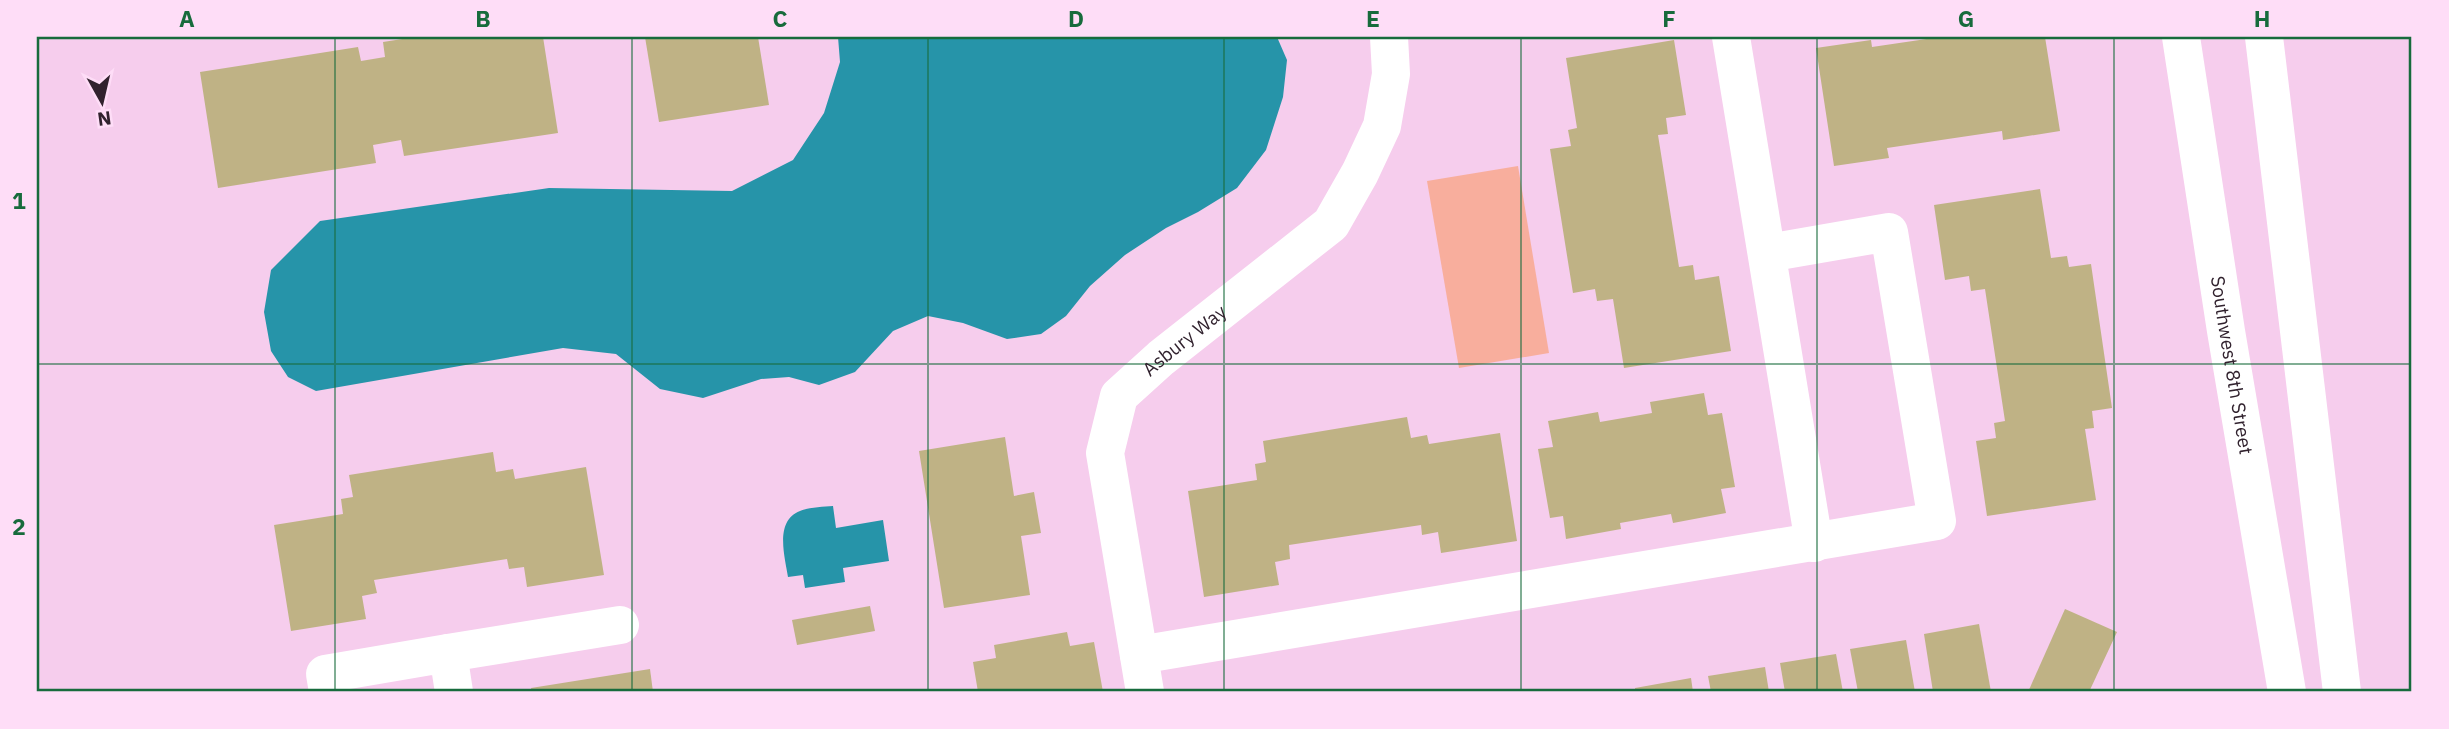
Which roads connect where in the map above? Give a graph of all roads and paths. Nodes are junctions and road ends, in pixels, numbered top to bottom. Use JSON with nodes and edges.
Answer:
{"nodes":[{"id":1,"x":1389,"y":37,"type":"edge"},
{"id":2,"x":1731,"y":37,"type":"edge"},
{"id":3,"x":2181,"y":37,"type":"edge"},
{"id":4,"x":2264,"y":37,"type":"edge"},
{"id":5,"x":1768,"y":253,"type":"junction"},
{"id":6,"x":1814,"y":543,"type":"junction"},
{"id":7,"x":620,"y":625,"type":"dead end"},
{"id":8,"x":448,"y":653,"type":"junction"},
{"id":9,"x":1139,"y":655,"type":"junction"},
{"id":10,"x":328,"y":692,"type":"edge"},
{"id":11,"x":454,"y":692,"type":"edge"},
{"id":12,"x":1145,"y":692,"type":"edge"},
{"id":13,"x":2287,"y":692,"type":"edge"},
{"id":14,"x":2342,"y":692,"type":"edge"}],
"edges":[{"from":1,"to":9,"type":"street","name":"Asbury Way"},
{"from":2,"to":5,"type":"street"},
{"from":3,"to":13,"type":"street","name":"Southwest 8th Street"},
{"from":4,"to":14,"type":"street"},
{"from":5,"to":6,"type":"street"},
{"from":5,"to":6,"type":"street"},
{"from":6,"to":9,"type":"street"},
{"from":7,"to":8,"type":"street"},
{"from":8,"to":10,"type":"street"},
{"from":8,"to":11,"type":"street"},
{"from":9,"to":12,"type":"street","name":"Asbury Way"}]}
